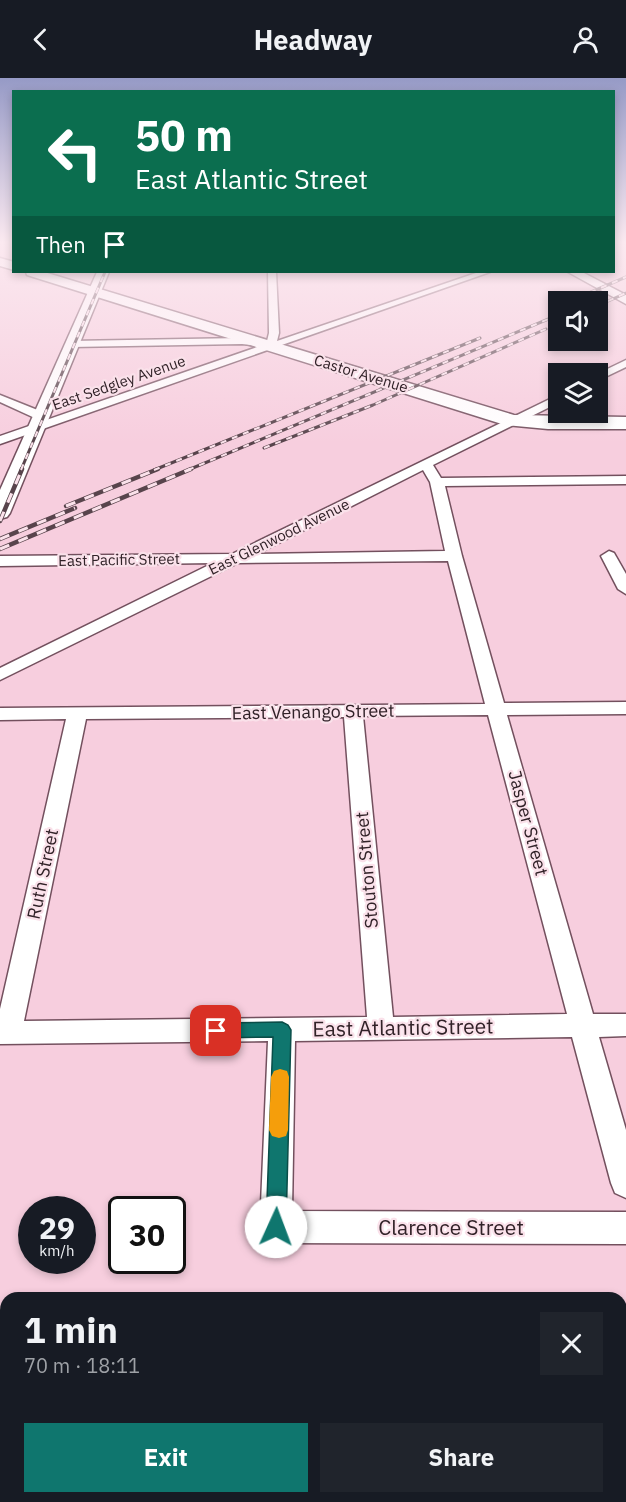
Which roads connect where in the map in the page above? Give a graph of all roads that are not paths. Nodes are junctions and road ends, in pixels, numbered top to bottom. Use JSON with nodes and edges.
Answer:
{"nodes":[{"id":1,"x":86,"y":309,"type":"edge"},
{"id":2,"x":158,"y":309,"type":"edge"},
{"id":3,"x":273,"y":309,"type":"edge"},
{"id":4,"x":376,"y":309,"type":"edge"},
{"id":5,"x":71,"y":344,"type":"junction"},
{"id":6,"x":272,"y":345,"type":"junction"},
{"id":7,"x":626,"y":363,"type":"edge"},
{"id":8,"x":608,"y":372,"type":"edge"},
{"id":9,"x":0,"y":398,"type":"edge"},
{"id":10,"x":548,"y":403,"type":"edge"},
{"id":11,"x":512,"y":421,"type":"junction"},
{"id":12,"x":39,"y":422,"type":"junction"},
{"id":13,"x":626,"y":423,"type":"edge"},
{"id":14,"x":0,"y":440,"type":"edge"},
{"id":15,"x":431,"y":473,"type":"junction"},
{"id":16,"x":626,"y":480,"type":"edge"},
{"id":17,"x":0,"y":513,"type":"edge"},
{"id":18,"x":454,"y":556,"type":"junction"},
{"id":19,"x":609,"y":556,"type":"dead end"},
{"id":20,"x":236,"y":559,"type":"junction"},
{"id":21,"x":0,"y":561,"type":"edge"},
{"id":22,"x":626,"y":589,"type":"edge"},
{"id":23,"x":0,"y":675,"type":"edge"},
{"id":24,"x":626,"y":708,"type":"edge"},
{"id":25,"x":497,"y":710,"type":"junction"},
{"id":26,"x":353,"y":712,"type":"junction"},
{"id":27,"x":0,"y":714,"type":"edge"},
{"id":28,"x":77,"y":714,"type":"junction"},
{"id":29,"x":626,"y":1025,"type":"edge"},
{"id":30,"x":584,"y":1026,"type":"junction"},
{"id":31,"x":381,"y":1029,"type":"junction"},
{"id":32,"x":282,"y":1030,"type":"junction"},
{"id":33,"x":4,"y":1033,"type":"edge"},
{"id":34,"x":626,"y":1184,"type":"edge"},
{"id":35,"x":626,"y":1228,"type":"edge"}],
"edges":[{"from":1,"to":5,"type":"street"},
{"from":2,"to":6,"type":"main road","name":"Castor Avenue"},
{"from":3,"to":6,"type":"street"},
{"from":4,"to":6,"type":"street","name":"East Sedgley Avenue"},
{"from":5,"to":6,"type":"street"},
{"from":5,"to":12,"type":"street"},
{"from":6,"to":11,"type":"main road","name":"Castor Avenue"},
{"from":6,"to":12,"type":"street","name":"East Sedgley Avenue"},
{"from":7,"to":8,"type":"street"},
{"from":9,"to":12,"type":"street"},
{"from":10,"to":11,"type":"street","name":"East Glenwood Avenue"},
{"from":11,"to":13,"type":"main road","name":"Castor Avenue"},
{"from":11,"to":15,"type":"street","name":"East Glenwood Avenue"},
{"from":12,"to":14,"type":"street","name":"East Sedgley Avenue"},
{"from":12,"to":17,"type":"street"},
{"from":15,"to":16,"type":"street"},
{"from":15,"to":18,"type":"street","name":"Jasper Street"},
{"from":15,"to":20,"type":"street","name":"East Glenwood Avenue"},
{"from":18,"to":20,"type":"street","name":"East Pacific Street"},
{"from":18,"to":25,"type":"street","name":"Jasper Street"},
{"from":19,"to":22,"type":"street"},
{"from":20,"to":21,"type":"street","name":"East Pacific Street"},
{"from":20,"to":23,"type":"street","name":"East Glenwood Avenue"},
{"from":24,"to":25,"type":"street","name":"East Venango Street"},
{"from":25,"to":26,"type":"street","name":"East Venango Street"},
{"from":25,"to":30,"type":"street","name":"Jasper Street"},
{"from":26,"to":28,"type":"street","name":"East Venango Street"},
{"from":26,"to":31,"type":"street","name":"Stouton Street"},
{"from":27,"to":28,"type":"street","name":"East Venango Street"},
{"from":28,"to":33,"type":"street","name":"Ruth Street"},
{"from":29,"to":30,"type":"street","name":"East Atlantic Street"},
{"from":30,"to":31,"type":"street","name":"East Atlantic Street"},
{"from":30,"to":34,"type":"street","name":"Jasper Street"},
{"from":31,"to":32,"type":"street","name":"East Atlantic Street"},
{"from":32,"to":33,"type":"street","name":"East Atlantic Street"},
{"from":32,"to":35,"type":"street","name":"Clarence Street"}]}
